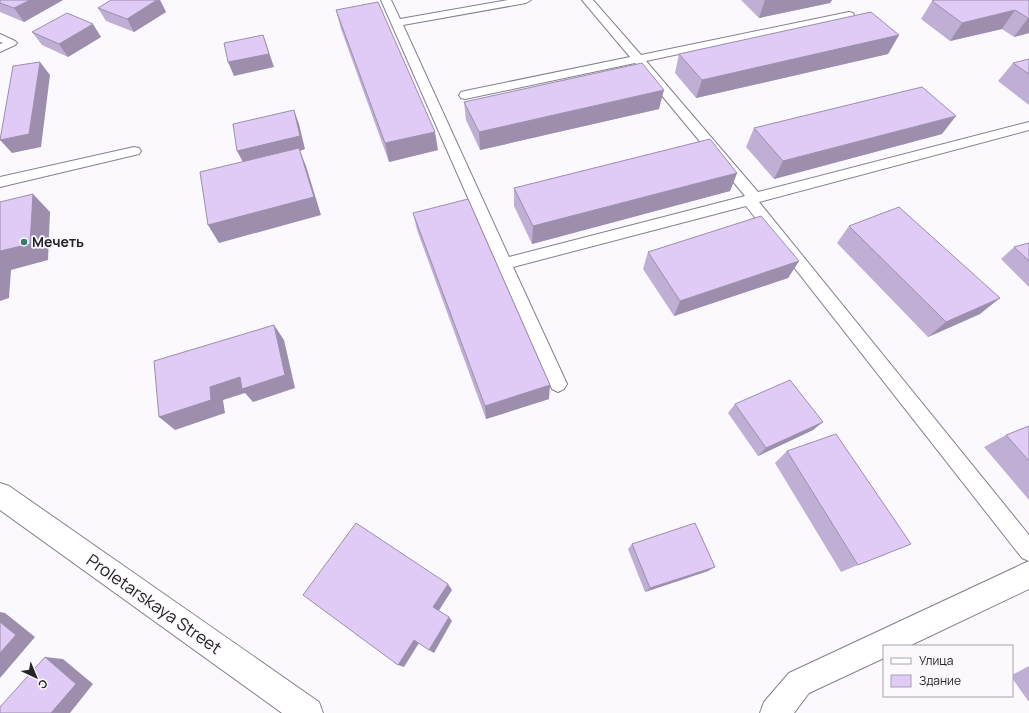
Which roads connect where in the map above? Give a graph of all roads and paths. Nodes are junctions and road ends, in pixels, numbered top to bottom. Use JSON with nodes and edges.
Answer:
{"nodes":[{"id":1,"x":386,"y":0,"type":"edge"},
{"id":2,"x":526,"y":0,"type":"edge"},
{"id":3,"x":587,"y":0,"type":"edge"},
{"id":4,"x":849,"y":15,"type":"edge"},
{"id":5,"x":397,"y":23,"type":"junction"},
{"id":6,"x":0,"y":37,"type":"edge"},
{"id":7,"x":0,"y":49,"type":"edge"},
{"id":8,"x":638,"y":59,"type":"junction"},
{"id":9,"x":464,"y":95,"type":"dead end"},
{"id":10,"x":1029,"y":126,"type":"edge"},
{"id":11,"x":134,"y":152,"type":"dead end"},
{"id":12,"x":0,"y":182,"type":"edge"},
{"id":13,"x":752,"y":199,"type":"junction"},
{"id":14,"x":504,"y":264,"type":"junction"},
{"id":15,"x":558,"y":384,"type":"dead end"},
{"id":16,"x":0,"y":495,"type":"edge"},
{"id":17,"x":1029,"y":551,"type":"edge"},
{"id":18,"x":1029,"y":575,"type":"edge"},
{"id":19,"x":308,"y":713,"type":"edge"},
{"id":20,"x":775,"y":713,"type":"edge"}],
"edges":[{"from":1,"to":5,"type":"lane"},
{"from":2,"to":5,"type":"lane"},
{"from":3,"to":8,"type":"lane"},
{"from":4,"to":8,"type":"lane"},
{"from":5,"to":14,"type":"lane"},
{"from":6,"to":7,"type":"lane"},
{"from":8,"to":9,"type":"lane"},
{"from":8,"to":13,"type":"lane"},
{"from":10,"to":13,"type":"lane"},
{"from":11,"to":12,"type":"lane"},
{"from":13,"to":14,"type":"lane"},
{"from":13,"to":17,"type":"lane"},
{"from":14,"to":15,"type":"lane"},
{"from":16,"to":19,"type":"street","name":"Proletarskaya Street"},
{"from":18,"to":20,"type":"street"}]}
